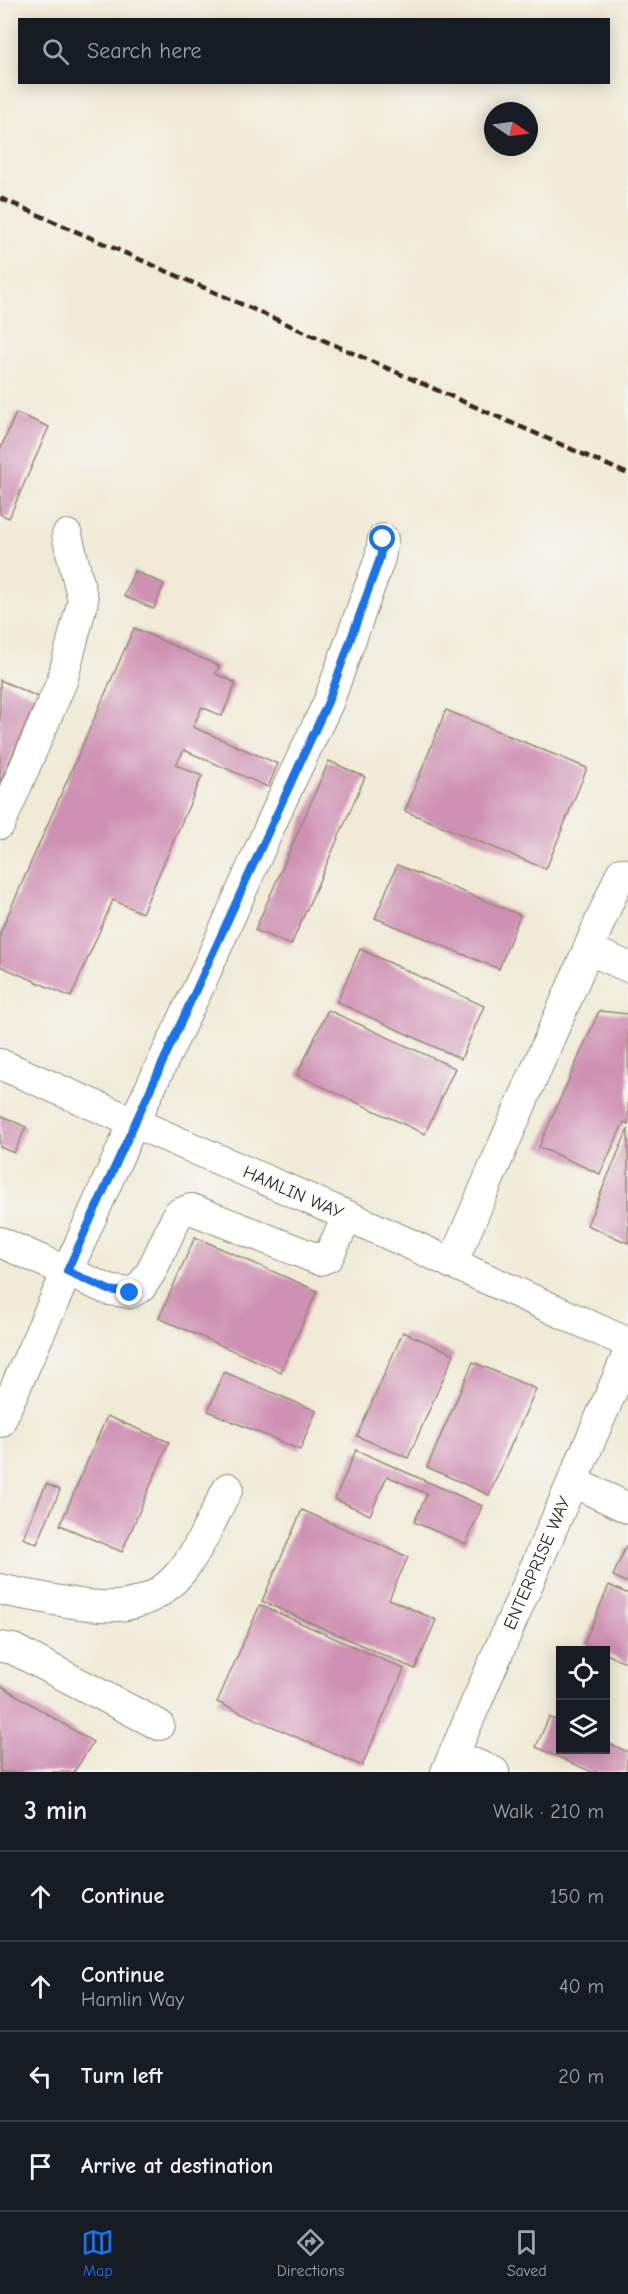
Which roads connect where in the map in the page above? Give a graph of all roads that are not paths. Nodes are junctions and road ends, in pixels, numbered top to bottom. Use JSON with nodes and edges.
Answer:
{"nodes":[{"id":1,"x":68,"y":535,"type":"dead end"},
{"id":2,"x":383,"y":539,"type":"dead end"},
{"id":3,"x":0,"y":824,"type":"edge"},
{"id":4,"x":621,"y":873,"type":"dead end"},
{"id":5,"x":590,"y":950,"type":"junction"},
{"id":6,"x":626,"y":963,"type":"edge"},
{"id":7,"x":0,"y":1064,"type":"edge"},
{"id":8,"x":133,"y":1124,"type":"junction"},
{"id":9,"x":348,"y":1216,"type":"junction"},
{"id":10,"x":0,"y":1242,"type":"edge"},
{"id":11,"x":452,"y":1264,"type":"junction"},
{"id":12,"x":67,"y":1271,"type":"junction"},
{"id":13,"x":628,"y":1343,"type":"edge"},
{"id":14,"x":628,"y":1354,"type":"edge"},
{"id":15,"x":0,"y":1422,"type":"edge"},
{"id":16,"x":573,"y":1482,"type":"junction"},
{"id":17,"x":228,"y":1488,"type":"dead end"},
{"id":18,"x":628,"y":1508,"type":"edge"},
{"id":19,"x":0,"y":1589,"type":"edge"},
{"id":20,"x":0,"y":1647,"type":"edge"},
{"id":21,"x":159,"y":1725,"type":"dead end"},
{"id":22,"x":450,"y":1763,"type":"edge"},
{"id":23,"x":494,"y":1772,"type":"edge"}],
"edges":[{"from":1,"to":3,"type":"street"},
{"from":2,"to":8,"type":"street"},
{"from":4,"to":5,"type":"street"},
{"from":5,"to":6,"type":"street"},
{"from":5,"to":11,"type":"street"},
{"from":7,"to":8,"type":"street","name":"HAMLIN WAY"},
{"from":8,"to":9,"type":"street","name":"HAMLIN WAY"},
{"from":8,"to":12,"type":"street"},
{"from":9,"to":11,"type":"street","name":"HAMLIN WAY"},
{"from":9,"to":12,"type":"street"},
{"from":10,"to":12,"type":"street"},
{"from":11,"to":13,"type":"street","name":"HAMLIN WAY"},
{"from":12,"to":15,"type":"street"},
{"from":14,"to":16,"type":"street","name":"ENTERPRISE WAY"},
{"from":16,"to":18,"type":"street"},
{"from":16,"to":22,"type":"street","name":"ENTERPRISE WAY"},
{"from":17,"to":19,"type":"street"},
{"from":20,"to":21,"type":"street"},
{"from":22,"to":23,"type":"street"}]}
